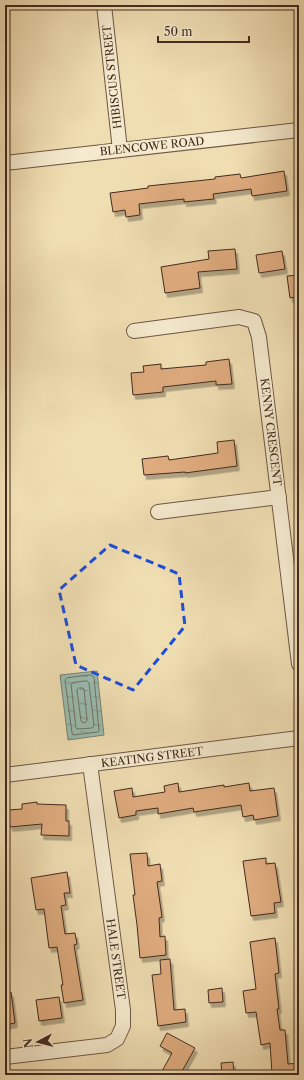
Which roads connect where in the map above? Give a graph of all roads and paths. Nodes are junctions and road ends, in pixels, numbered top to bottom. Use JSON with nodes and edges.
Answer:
{"nodes":[{"id":1,"x":104,"y":5,"type":"edge"},
{"id":2,"x":299,"y":130,"type":"edge"},
{"id":3,"x":120,"y":150,"type":"junction"},
{"id":4,"x":5,"y":162,"type":"edge"},
{"id":5,"x":134,"y":331,"type":"dead end"},
{"id":6,"x":279,"y":497,"type":"junction"},
{"id":7,"x":158,"y":512,"type":"dead end"},
{"id":8,"x":299,"y":659,"type":"edge"},
{"id":9,"x":299,"y":738,"type":"edge"},
{"id":10,"x":90,"y":764,"type":"junction"},
{"id":11,"x":5,"y":775,"type":"edge"},
{"id":12,"x":5,"y":1057,"type":"edge"}],
"edges":[{"from":1,"to":3,"type":"street","name":"HIBISCUS STREET"},
{"from":2,"to":3,"type":"street","name":"BLENCOWE ROAD"},
{"from":3,"to":4,"type":"street","name":"BLENCOWE ROAD"},
{"from":5,"to":6,"type":"street","name":"KENNY CRESCENT"},
{"from":6,"to":7,"type":"street"},
{"from":6,"to":8,"type":"street","name":"KENNY CRESCENT"},
{"from":9,"to":10,"type":"street","name":"KEATING STREET"},
{"from":10,"to":11,"type":"street","name":"KEATING STREET"},
{"from":10,"to":12,"type":"street","name":"HALE STREET"}]}
